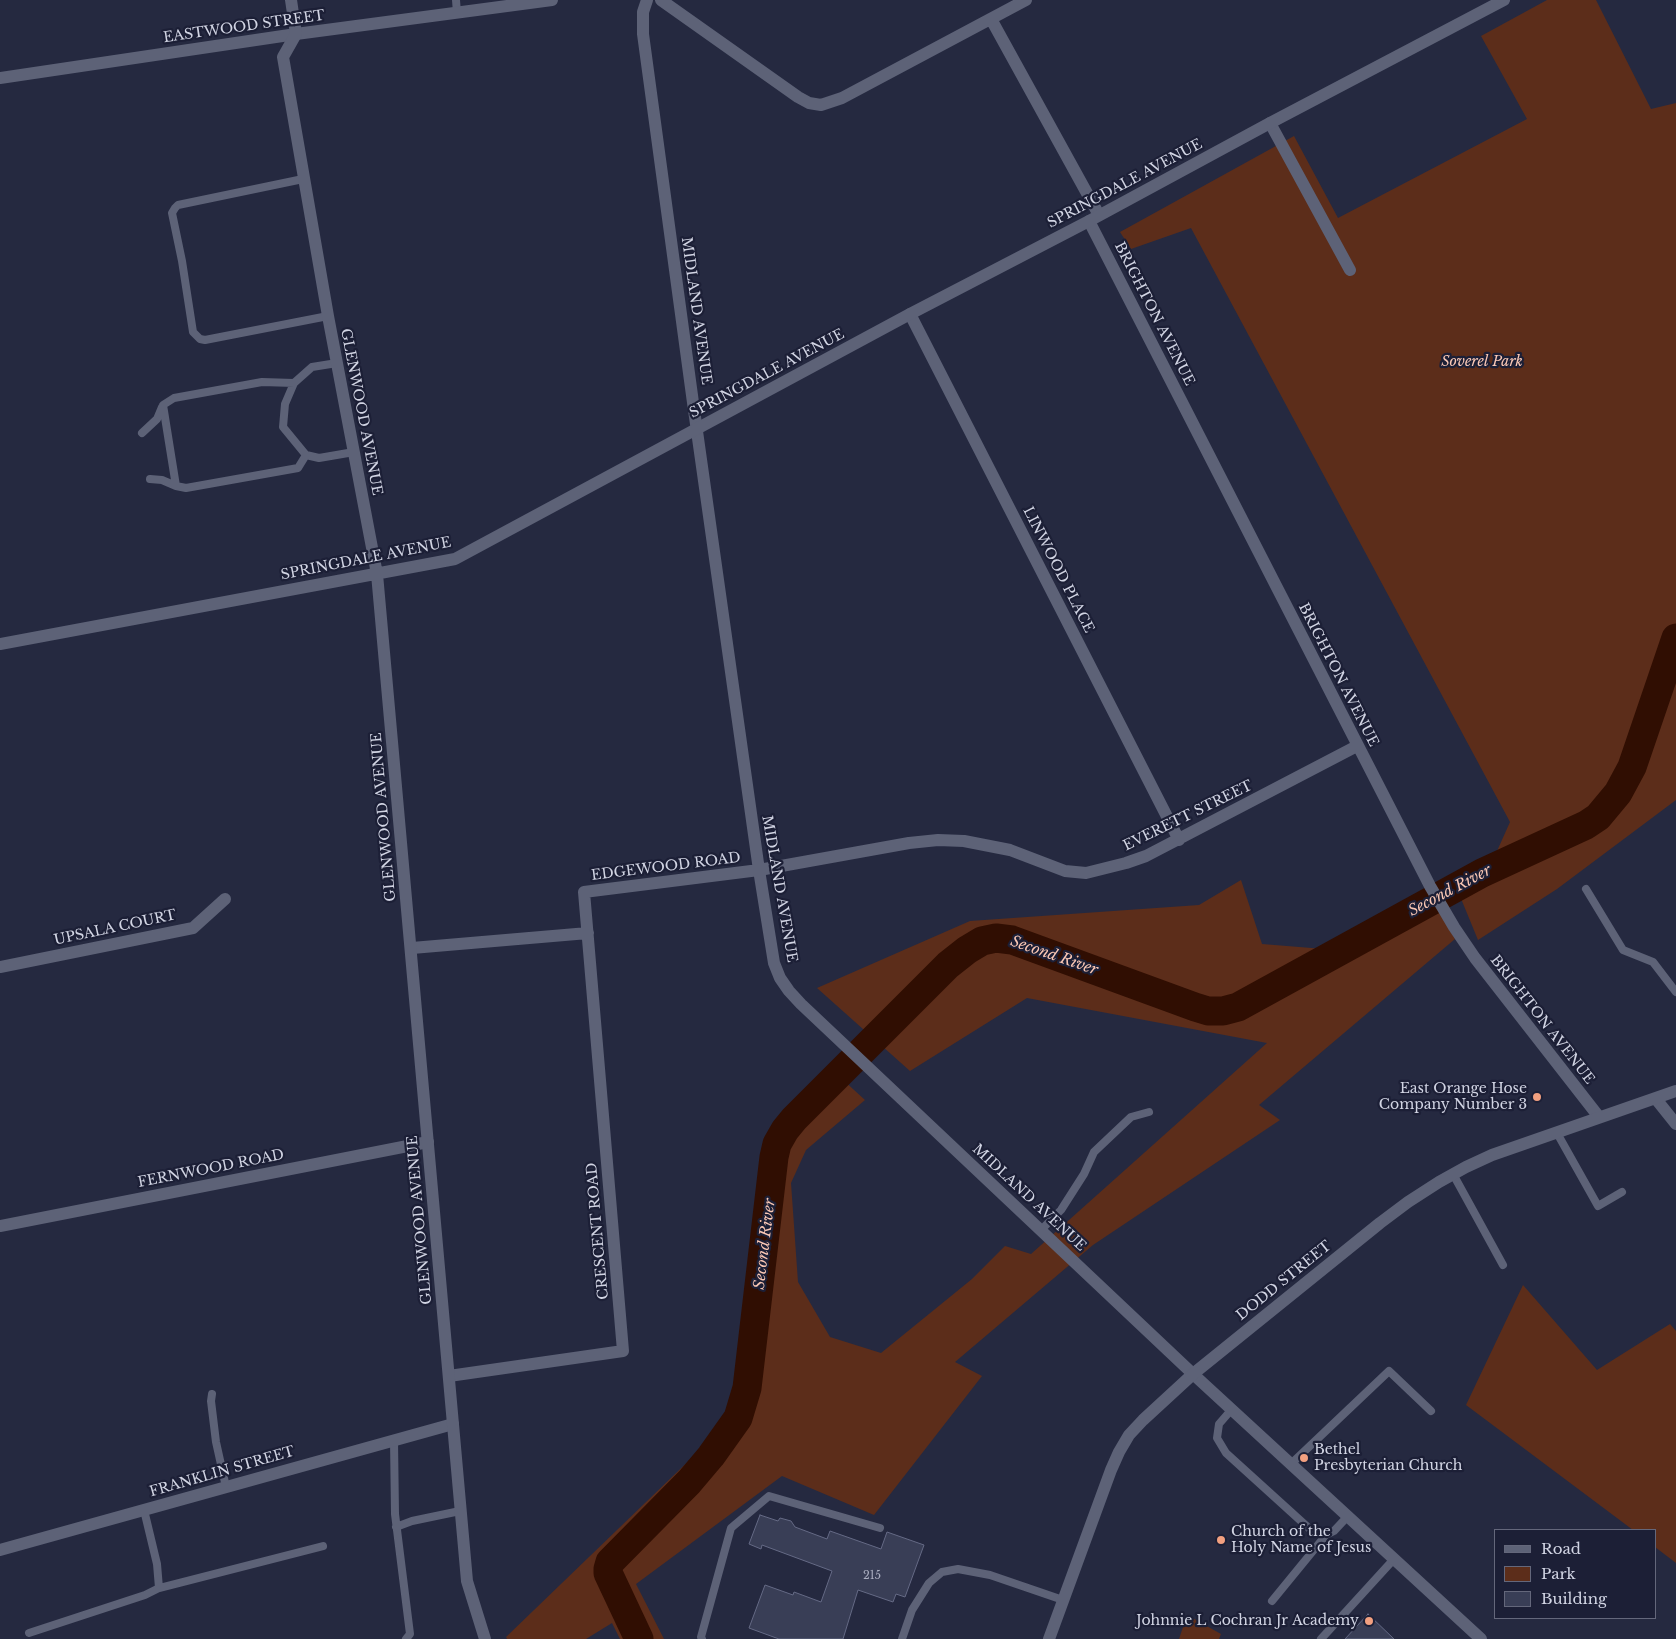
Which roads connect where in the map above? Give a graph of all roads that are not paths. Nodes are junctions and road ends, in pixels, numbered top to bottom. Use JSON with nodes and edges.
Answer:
{"nodes":[{"id":1,"x":291,"y":0,"type":"edge"},
{"id":2,"x":552,"y":0,"type":"edge"},
{"id":3,"x":647,"y":0,"type":"edge"},
{"id":4,"x":661,"y":0,"type":"edge"},
{"id":5,"x":1026,"y":0,"type":"edge"},
{"id":6,"x":1504,"y":0,"type":"edge"},
{"id":7,"x":456,"y":6,"type":"edge"},
{"id":8,"x":991,"y":18,"type":"junction"},
{"id":9,"x":296,"y":34,"type":"junction"},
{"id":10,"x":0,"y":78,"type":"edge"},
{"id":11,"x":1270,"y":123,"type":"junction"},
{"id":12,"x":303,"y":179,"type":"junction"},
{"id":13,"x":1094,"y":218,"type":"junction"},
{"id":14,"x":1350,"y":270,"type":"dead end"},
{"id":15,"x":910,"y":314,"type":"junction"},
{"id":16,"x":328,"y":316,"type":"junction"},
{"id":17,"x":337,"y":362,"type":"junction"},
{"id":18,"x":294,"y":383,"type":"junction"},
{"id":19,"x":163,"y":405,"type":"junction"},
{"id":20,"x":697,"y":429,"type":"junction"},
{"id":21,"x":142,"y":433,"type":"dead end"},
{"id":22,"x":354,"y":452,"type":"junction"},
{"id":23,"x":306,"y":455,"type":"junction"},
{"id":24,"x":150,"y":479,"type":"dead end"},
{"id":25,"x":176,"y":486,"type":"junction"},
{"id":26,"x":377,"y":574,"type":"junction"},
{"id":27,"x":0,"y":644,"type":"edge"},
{"id":28,"x":1357,"y":746,"type":"junction"},
{"id":29,"x":1179,"y":840,"type":"junction"},
{"id":30,"x":759,"y":870,"type":"junction"},
{"id":31,"x":1586,"y":889,"type":"dead end"},
{"id":32,"x":225,"y":899,"type":"dead end"},
{"id":33,"x":588,"y":933,"type":"junction"},
{"id":34,"x":412,"y":948,"type":"junction"},
{"id":35,"x":0,"y":967,"type":"edge"},
{"id":36,"x":1676,"y":992,"type":"edge"},
{"id":37,"x":1676,"y":1091,"type":"edge"},
{"id":38,"x":1656,"y":1099,"type":"junction"},
{"id":39,"x":1148,"y":1112,"type":"dead end"},
{"id":40,"x":1599,"y":1117,"type":"junction"},
{"id":41,"x":1676,"y":1124,"type":"edge"},
{"id":42,"x":1557,"y":1133,"type":"junction"},
{"id":43,"x":428,"y":1142,"type":"junction"},
{"id":44,"x":1453,"y":1174,"type":"junction"},
{"id":45,"x":1622,"y":1192,"type":"dead end"},
{"id":46,"x":0,"y":1226,"type":"edge"},
{"id":47,"x":1041,"y":1230,"type":"junction"},
{"id":48,"x":1503,"y":1265,"type":"dead end"},
{"id":49,"x":1193,"y":1374,"type":"junction"},
{"id":50,"x":449,"y":1376,"type":"junction"},
{"id":51,"x":212,"y":1394,"type":"dead end"},
{"id":52,"x":1232,"y":1409,"type":"junction"},
{"id":53,"x":1431,"y":1410,"type":"dead end"},
{"id":54,"x":453,"y":1424,"type":"junction"},
{"id":55,"x":394,"y":1440,"type":"junction"},
{"id":56,"x":1292,"y":1464,"type":"junction"},
{"id":57,"x":226,"y":1487,"type":"junction"},
{"id":58,"x":144,"y":1510,"type":"junction"},
{"id":59,"x":460,"y":1511,"type":"junction"},
{"id":60,"x":1348,"y":1516,"type":"junction"},
{"id":61,"x":396,"y":1527,"type":"junction"},
{"id":62,"x":880,"y":1528,"type":"dead end"},
{"id":63,"x":1326,"y":1535,"type":"junction"},
{"id":64,"x":324,"y":1546,"type":"dead end"},
{"id":65,"x":0,"y":1550,"type":"edge"},
{"id":66,"x":1394,"y":1559,"type":"junction"},
{"id":67,"x":159,"y":1588,"type":"junction"},
{"id":68,"x":1063,"y":1600,"type":"junction"},
{"id":69,"x":1272,"y":1601,"type":"dead end"},
{"id":70,"x":29,"y":1632,"type":"dead end"},
{"id":71,"x":406,"y":1639,"type":"edge"},
{"id":72,"x":485,"y":1639,"type":"edge"},
{"id":73,"x":702,"y":1639,"type":"edge"},
{"id":74,"x":902,"y":1639,"type":"edge"},
{"id":75,"x":1049,"y":1639,"type":"edge"},
{"id":76,"x":1321,"y":1639,"type":"edge"},
{"id":77,"x":1481,"y":1639,"type":"edge"}],
"edges":[{"from":1,"to":9,"type":"street"},
{"from":2,"to":7,"type":"street","name":"EASTWOOD STREET"},
{"from":3,"to":20,"type":"street","name":"MIDLAND AVENUE"},
{"from":4,"to":8,"type":"street"},
{"from":5,"to":8,"type":"street"},
{"from":6,"to":11,"type":"street","name":"SPRINGDALE AVENUE"},
{"from":7,"to":9,"type":"street","name":"EASTWOOD STREET"},
{"from":8,"to":13,"type":"street","name":"BRIGHTON AVENUE"},
{"from":9,"to":10,"type":"street","name":"EASTWOOD STREET"},
{"from":9,"to":12,"type":"street","name":"GLENWOOD AVENUE"},
{"from":11,"to":13,"type":"street","name":"SPRINGDALE AVENUE"},
{"from":11,"to":14,"type":"street"},
{"from":12,"to":16,"type":"street","name":"GLENWOOD AVENUE"},
{"from":12,"to":16,"type":"lane"},
{"from":13,"to":15,"type":"street","name":"SPRINGDALE AVENUE"},
{"from":13,"to":28,"type":"street","name":"BRIGHTON AVENUE"},
{"from":15,"to":20,"type":"street","name":"SPRINGDALE AVENUE"},
{"from":15,"to":29,"type":"street","name":"LINWOOD PLACE"},
{"from":16,"to":17,"type":"street","name":"GLENWOOD AVENUE"},
{"from":17,"to":18,"type":"lane"},
{"from":17,"to":22,"type":"street","name":"GLENWOOD AVENUE"},
{"from":18,"to":19,"type":"lane"},
{"from":18,"to":23,"type":"lane"},
{"from":19,"to":21,"type":"lane"},
{"from":19,"to":25,"type":"lane"},
{"from":20,"to":26,"type":"street","name":"SPRINGDALE AVENUE"},
{"from":20,"to":30,"type":"street","name":"MIDLAND AVENUE"},
{"from":22,"to":23,"type":"lane"},
{"from":22,"to":26,"type":"street","name":"GLENWOOD AVENUE"},
{"from":23,"to":25,"type":"lane"},
{"from":24,"to":25,"type":"lane"},
{"from":26,"to":27,"type":"street","name":"SPRINGDALE AVENUE"},
{"from":26,"to":34,"type":"street","name":"GLENWOOD AVENUE"},
{"from":28,"to":29,"type":"street","name":"EVERETT STREET"},
{"from":28,"to":40,"type":"street","name":"BRIGHTON AVENUE"},
{"from":29,"to":30,"type":"street","name":"EVERETT STREET"},
{"from":30,"to":33,"type":"street","name":"EDGEWOOD ROAD"},
{"from":30,"to":47,"type":"street","name":"MIDLAND AVENUE"},
{"from":31,"to":36,"type":"lane"},
{"from":32,"to":35,"type":"street","name":"UPSALA COURT"},
{"from":33,"to":34,"type":"street"},
{"from":33,"to":50,"type":"street","name":"CRESCENT ROAD"},
{"from":34,"to":43,"type":"street","name":"GLENWOOD AVENUE"},
{"from":37,"to":38,"type":"street","name":"DODD STREET"},
{"from":38,"to":40,"type":"street","name":"DODD STREET"},
{"from":38,"to":41,"type":"street"},
{"from":39,"to":47,"type":"lane"},
{"from":40,"to":42,"type":"street","name":"DODD STREET"},
{"from":42,"to":44,"type":"street","name":"DODD STREET"},
{"from":42,"to":45,"type":"lane"},
{"from":43,"to":46,"type":"street","name":"FERNWOOD ROAD"},
{"from":43,"to":50,"type":"street","name":"GLENWOOD AVENUE"},
{"from":44,"to":48,"type":"lane"},
{"from":44,"to":49,"type":"street","name":"DODD STREET"},
{"from":47,"to":49,"type":"street","name":"MIDLAND AVENUE"},
{"from":49,"to":52,"type":"street","name":"MIDLAND AVENUE"},
{"from":49,"to":68,"type":"street","name":"DODD STREET"},
{"from":50,"to":54,"type":"street","name":"GLENWOOD AVENUE"},
{"from":51,"to":57,"type":"lane"},
{"from":52,"to":56,"type":"street","name":"MIDLAND AVENUE"},
{"from":52,"to":63,"type":"lane"},
{"from":53,"to":56,"type":"lane"},
{"from":54,"to":55,"type":"street","name":"FRANKLIN STREET"},
{"from":54,"to":59,"type":"street","name":"GLENWOOD AVENUE"},
{"from":55,"to":57,"type":"street","name":"FRANKLIN STREET"},
{"from":55,"to":61,"type":"lane"},
{"from":56,"to":60,"type":"street","name":"MIDLAND AVENUE"},
{"from":57,"to":58,"type":"street","name":"FRANKLIN STREET"},
{"from":58,"to":65,"type":"street","name":"FRANKLIN STREET"},
{"from":58,"to":67,"type":"lane"},
{"from":59,"to":61,"type":"lane"},
{"from":59,"to":72,"type":"street","name":"GLENWOOD AVENUE"},
{"from":60,"to":63,"type":"lane"},
{"from":60,"to":66,"type":"street","name":"MIDLAND AVENUE"},
{"from":61,"to":71,"type":"lane"},
{"from":62,"to":73,"type":"lane"},
{"from":63,"to":69,"type":"lane"},
{"from":64,"to":67,"type":"lane"},
{"from":66,"to":76,"type":"lane"},
{"from":66,"to":77,"type":"street","name":"MIDLAND AVENUE"},
{"from":67,"to":70,"type":"lane"},
{"from":68,"to":74,"type":"lane"},
{"from":68,"to":75,"type":"street","name":"DODD STREET"}]}
